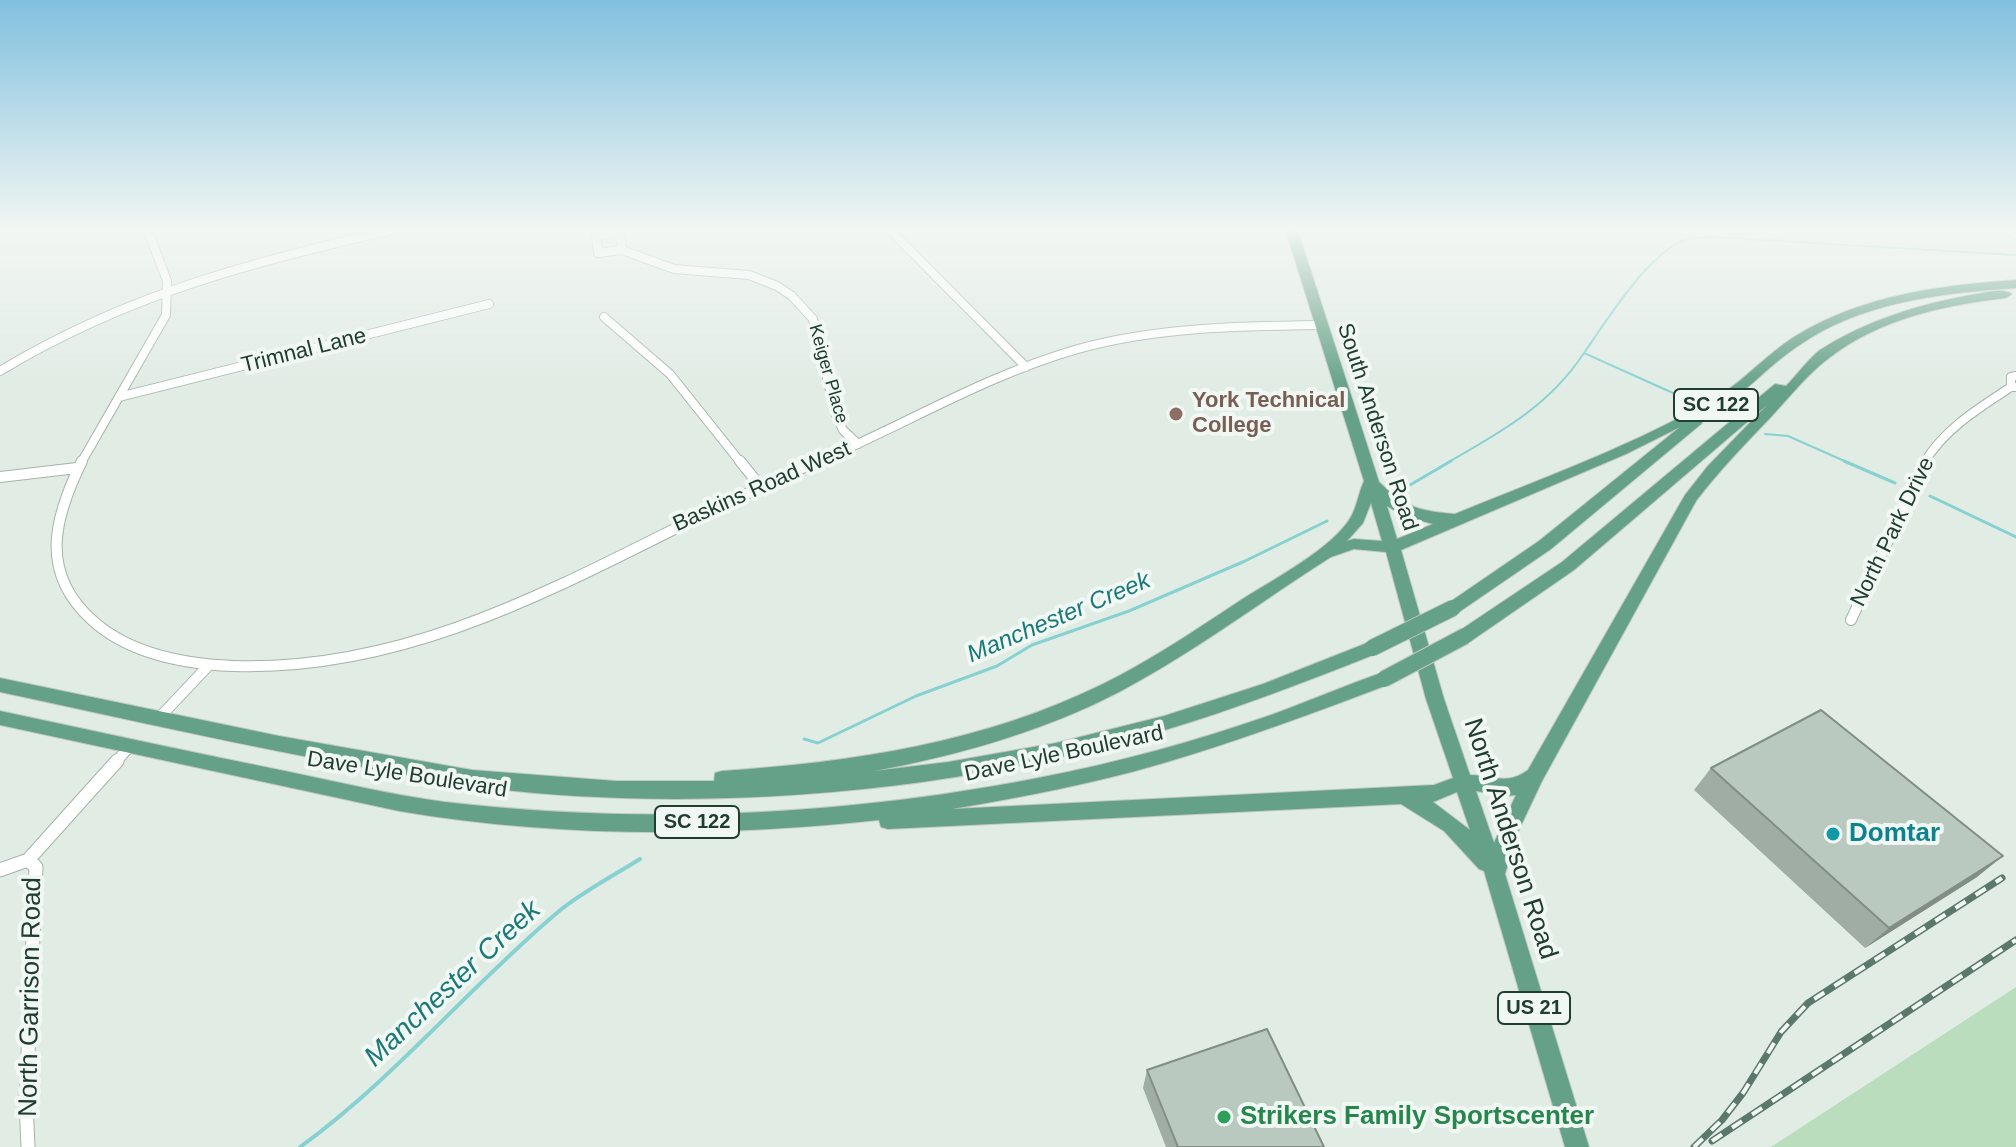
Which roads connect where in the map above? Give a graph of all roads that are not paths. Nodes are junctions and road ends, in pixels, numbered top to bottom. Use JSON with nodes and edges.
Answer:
{"nodes":[{"id":1,"x":167,"y":282,"type":"edge"},
{"id":2,"x":187,"y":282,"type":"edge"},
{"id":3,"x":771,"y":282,"type":"edge"},
{"id":4,"x":941,"y":282,"type":"edge"},
{"id":5,"x":1308,"y":282,"type":"edge"},
{"id":6,"x":2016,"y":284,"type":"edge"},
{"id":7,"x":169,"y":287,"type":"junction"},
{"id":8,"x":2016,"y":293,"type":"edge"},
{"id":9,"x":489,"y":304,"type":"dead end"},
{"id":10,"x":604,"y":317,"type":"dead end"},
{"id":11,"x":1321,"y":325,"type":"junction"},
{"id":12,"x":1825,"y":353,"type":"junction"},
{"id":13,"x":1026,"y":367,"type":"junction"},
{"id":14,"x":0,"y":371,"type":"edge"},
{"id":15,"x":2016,"y":376,"type":"edge"},
{"id":16,"x":2014,"y":387,"type":"edge"},
{"id":17,"x":119,"y":397,"type":"junction"},
{"id":18,"x":1726,"y":398,"type":"junction"},
{"id":19,"x":858,"y":444,"type":"junction"},
{"id":20,"x":77,"y":468,"type":"junction"},
{"id":21,"x":0,"y":477,"type":"edge"},
{"id":22,"x":1371,"y":482,"type":"junction"},
{"id":23,"x":760,"y":486,"type":"junction"},
{"id":24,"x":1468,"y":517,"type":"junction"},
{"id":25,"x":1392,"y":547,"type":"junction"},
{"id":26,"x":1325,"y":553,"type":"junction"},
{"id":27,"x":1851,"y":620,"type":"dead end"},
{"id":28,"x":1417,"y":640,"type":"joint"},
{"id":29,"x":209,"y":665,"type":"junction"},
{"id":30,"x":0,"y":685,"type":"edge"},
{"id":31,"x":0,"y":718,"type":"edge"},
{"id":32,"x":159,"y":718,"type":"junction"},
{"id":33,"x":130,"y":746,"type":"junction"},
{"id":34,"x":1535,"y":776,"type":"junction"},
{"id":35,"x":1464,"y":783,"type":"junction"},
{"id":36,"x":562,"y":786,"type":"junction"},
{"id":37,"x":1397,"y":795,"type":"junction"},
{"id":38,"x":722,"y":821,"type":"junction"},
{"id":39,"x":28,"y":860,"type":"junction"},
{"id":40,"x":0,"y":870,"type":"edge"},
{"id":41,"x":1495,"y":875,"type":"junction"},
{"id":42,"x":28,"y":1147,"type":"edge"},
{"id":43,"x":1577,"y":1147,"type":"edge"}],
"edges":[{"from":1,"to":7,"type":"street"},
{"from":2,"to":7,"type":"street"},
{"from":3,"to":19,"type":"street","name":"Keiger Place"},
{"from":4,"to":13,"type":"street"},
{"from":5,"to":11,"type":"main road","name":"South Anderson Road","number":"US 21"},
{"from":6,"to":18,"type":"main road","name":"Dave Lyle Boulevard","number":"SC 122"},
{"from":7,"to":14,"type":"street"},
{"from":7,"to":17,"type":"street","name":"Baskins Road West"},
{"from":8,"to":12,"type":"main road","name":"Dave Lyle Boulevard","number":"SC 122"},
{"from":9,"to":17,"type":"street","name":"Trimnal Lane"},
{"from":10,"to":23,"type":"street"},
{"from":11,"to":13,"type":"street","name":"Baskins Road West"},
{"from":11,"to":22,"type":"main road","name":"South Anderson Road","number":"US 21"},
{"from":12,"to":34,"type":"main road"},
{"from":12,"to":38,"type":"main road","name":"Dave Lyle Boulevard","number":"SC 122","bridge":true},
{"from":13,"to":19,"type":"street","name":"Baskins Road West"},
{"from":15,"to":16,"type":"street","name":"North Park Drive"},
{"from":16,"to":27,"type":"street","name":"North Park Drive"},
{"from":17,"to":20,"type":"street","name":"Baskins Road West"},
{"from":18,"to":24,"type":"main road"},
{"from":18,"to":36,"type":"main road","name":"Dave Lyle Boulevard","number":"SC 122","bridge":true},
{"from":19,"to":23,"type":"street","name":"Baskins Road West"},
{"from":20,"to":21,"type":"street"},
{"from":20,"to":29,"type":"street","name":"Baskins Road West"},
{"from":22,"to":24,"type":"main road"},
{"from":22,"to":25,"type":"main road","name":"South Anderson Road","number":"US 21"},
{"from":22,"to":26,"type":"main road"},
{"from":23,"to":29,"type":"street","name":"Baskins Road West"},
{"from":24,"to":25,"type":"main road"},
{"from":25,"to":26,"type":"main road"},
{"from":25,"to":28,"type":"main road","name":"South Anderson Road","number":"US 21"},
{"from":26,"to":36,"type":"main road"},
{"from":28,"to":35,"type":"main road","name":"North Anderson Road","number":"US 21"},
{"from":29,"to":32,"type":"street"},
{"from":30,"to":32,"type":"main road","name":"Dave Lyle Boulevard","number":"SC 122"},
{"from":31,"to":33,"type":"main road","name":"Dave Lyle Boulevard","number":"SC 122"},
{"from":32,"to":36,"type":"main road","name":"Dave Lyle Boulevard","number":"SC 122"},
{"from":33,"to":38,"type":"main road","name":"Dave Lyle Boulevard","number":"SC 122"},
{"from":33,"to":39,"type":"street","name":"North Garrison Road"},
{"from":34,"to":35,"type":"main road"},
{"from":34,"to":41,"type":"main road"},
{"from":35,"to":37,"type":"main road"},
{"from":35,"to":41,"type":"main road","name":"North Anderson Road","number":"US 21"},
{"from":37,"to":38,"type":"main road"},
{"from":37,"to":41,"type":"main road"},
{"from":39,"to":40,"type":"street"},
{"from":39,"to":42,"type":"street","name":"North Garrison Road"},
{"from":41,"to":43,"type":"main road","name":"North Anderson Road","number":"US 21"}]}
